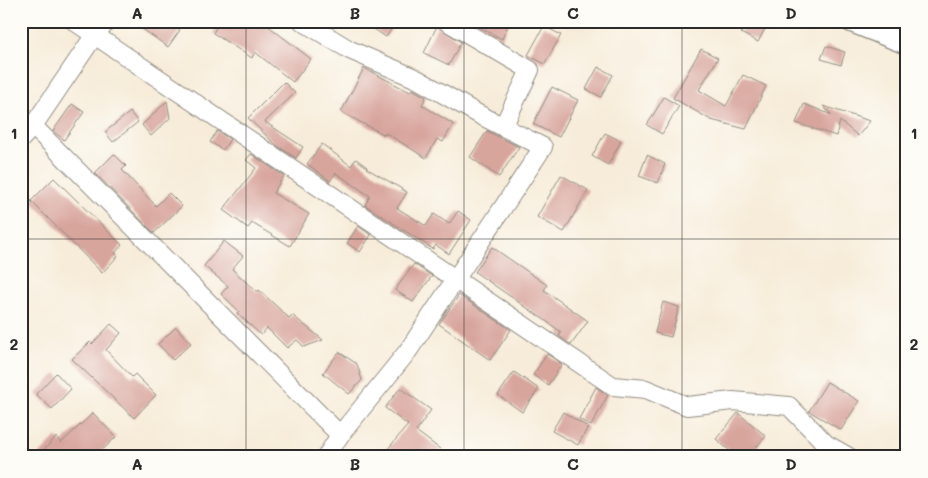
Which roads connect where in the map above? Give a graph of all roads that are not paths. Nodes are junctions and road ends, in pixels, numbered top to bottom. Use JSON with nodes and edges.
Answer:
{"nodes":[{"id":1,"x":74,"y":21,"type":"edge"},
{"id":2,"x":107,"y":21,"type":"edge"},
{"id":3,"x":302,"y":21,"type":"edge"},
{"id":4,"x":446,"y":21,"type":"edge"},
{"id":5,"x":852,"y":21,"type":"edge"},
{"id":6,"x":94,"y":36,"type":"junction"},
{"id":7,"x":907,"y":42,"type":"edge"},
{"id":8,"x":33,"y":126,"type":"junction"},
{"id":9,"x":503,"y":127,"type":"junction"},
{"id":10,"x":21,"y":139,"type":"edge"},
{"id":11,"x":455,"y":280,"type":"junction"},
{"id":12,"x":340,"y":435,"type":"junction"},
{"id":13,"x":326,"y":457,"type":"edge"},
{"id":14,"x":849,"y":457,"type":"edge"}],
"edges":[{"from":1,"to":6,"type":"street"},
{"from":2,"to":6,"type":"street"},
{"from":3,"to":9,"type":"street"},
{"from":4,"to":9,"type":"street"},
{"from":5,"to":7,"type":"street"},
{"from":6,"to":8,"type":"street"},
{"from":6,"to":11,"type":"street"},
{"from":8,"to":10,"type":"street"},
{"from":8,"to":12,"type":"street"},
{"from":9,"to":11,"type":"street"},
{"from":11,"to":12,"type":"street"},
{"from":11,"to":14,"type":"street"},
{"from":12,"to":13,"type":"street"}]}
